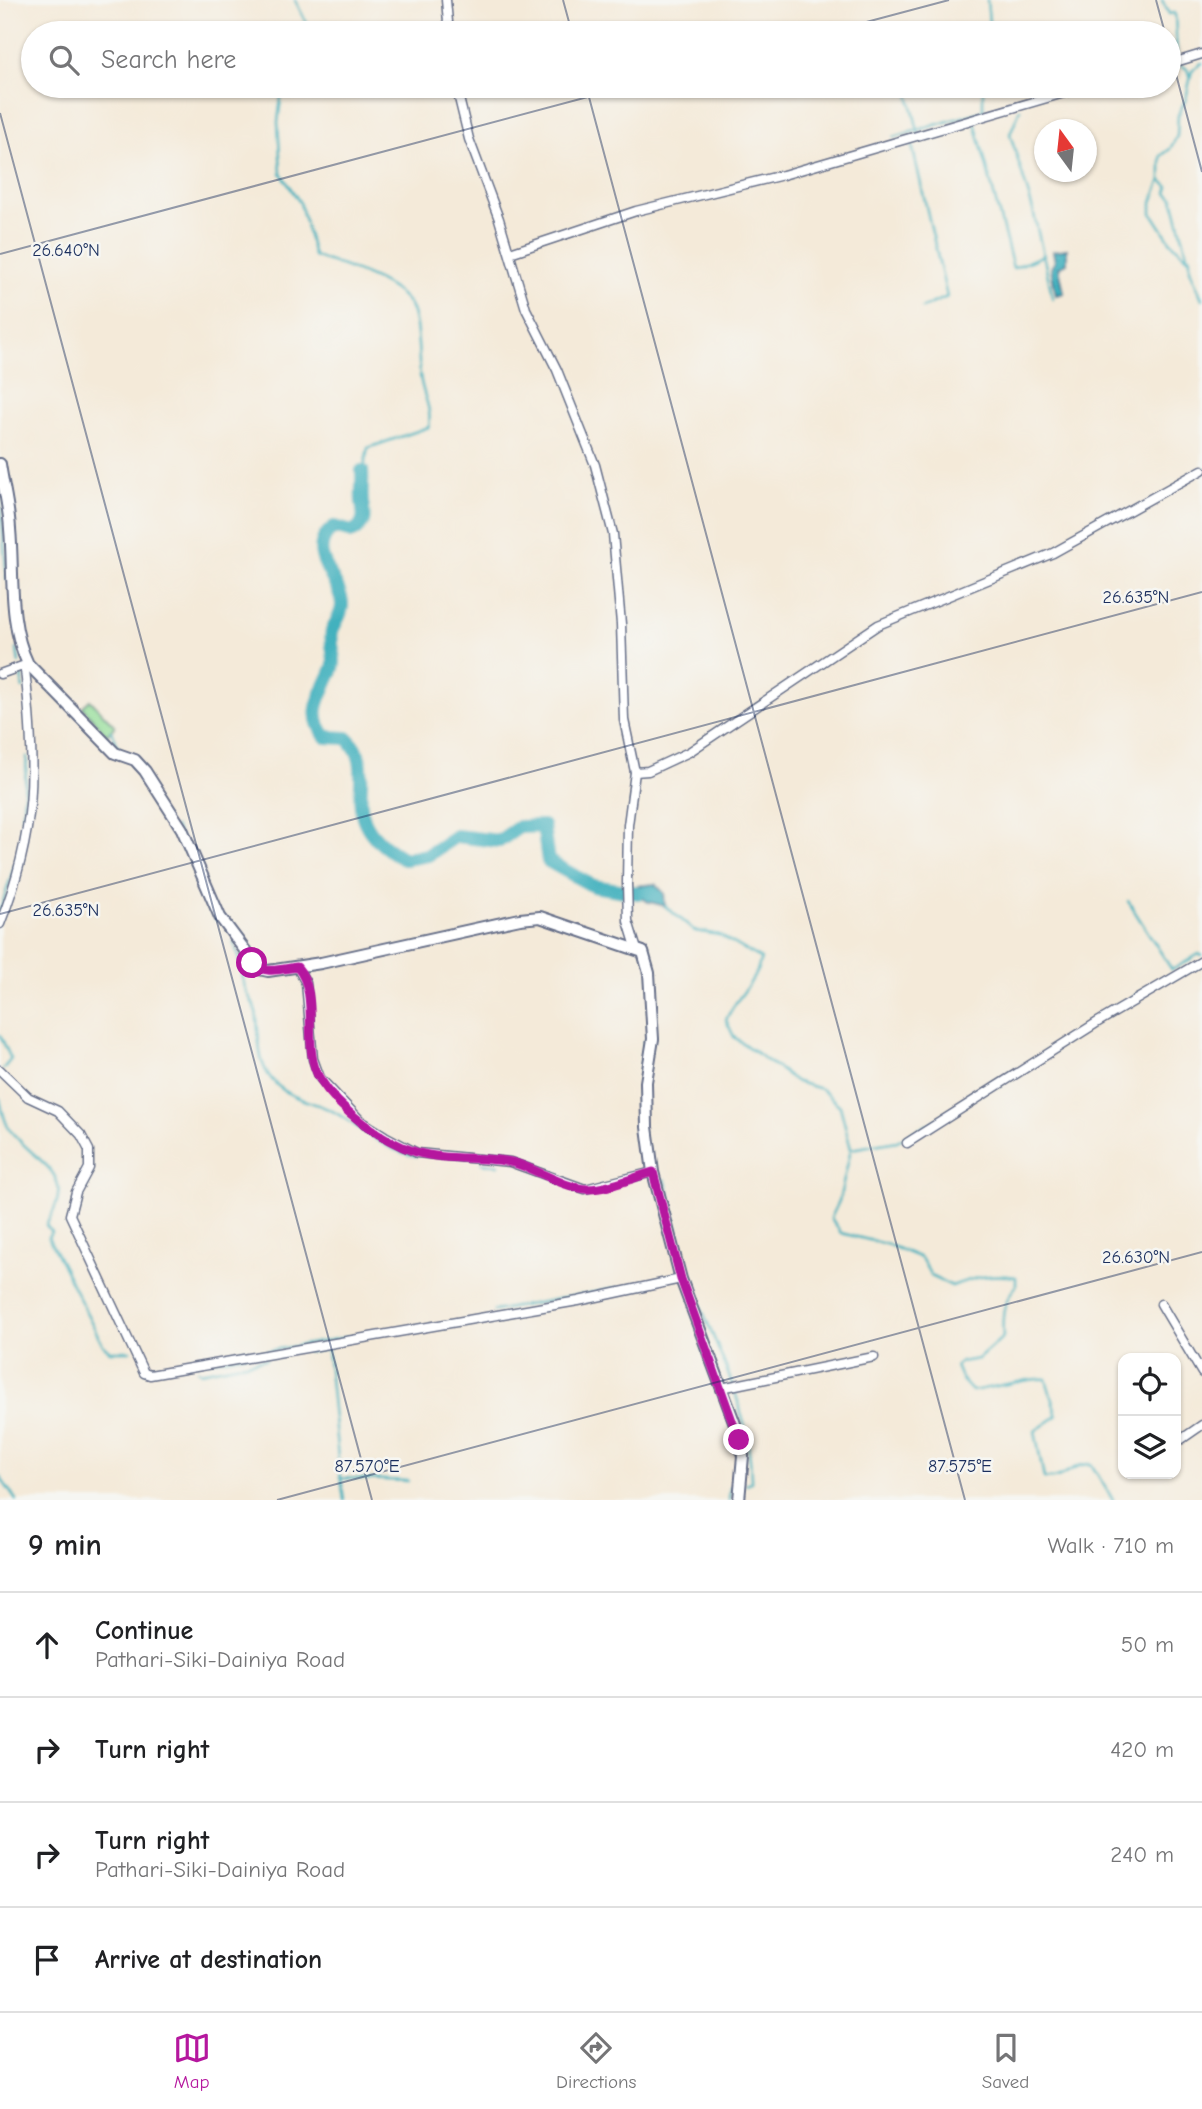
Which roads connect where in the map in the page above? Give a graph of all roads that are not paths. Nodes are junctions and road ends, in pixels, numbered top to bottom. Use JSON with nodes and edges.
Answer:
{"nodes":[{"id":1,"x":446,"y":0,"type":"edge"},
{"id":2,"x":448,"y":21,"type":"edge"},
{"id":3,"x":1202,"y":54,"type":"edge"},
{"id":4,"x":1181,"y":60,"type":"edge"},
{"id":5,"x":459,"y":98,"type":"edge"},
{"id":6,"x":1046,"y":98,"type":"edge"},
{"id":7,"x":510,"y":253,"type":"junction"},
{"id":8,"x":0,"y":464,"type":"edge"},
{"id":9,"x":1202,"y":470,"type":"edge"},
{"id":10,"x":28,"y":664,"type":"junction"},
{"id":11,"x":0,"y":674,"type":"edge"},
{"id":12,"x":635,"y":772,"type":"junction"},
{"id":13,"x":0,"y":925,"type":"edge"},
{"id":14,"x":637,"y":950,"type":"junction"},
{"id":15,"x":1202,"y":961,"type":"edge"},
{"id":16,"x":297,"y":967,"type":"junction"},
{"id":17,"x":0,"y":1070,"type":"edge"},
{"id":18,"x":907,"y":1143,"type":"dead end"},
{"id":19,"x":653,"y":1172,"type":"junction"},
{"id":20,"x":681,"y":1279,"type":"junction"},
{"id":21,"x":1161,"y":1304,"type":"dead end"},
{"id":22,"x":874,"y":1357,"type":"dead end"},
{"id":23,"x":1202,"y":1373,"type":"edge"},
{"id":24,"x":721,"y":1388,"type":"junction"},
{"id":25,"x":1202,"y":1425,"type":"edge"},
{"id":26,"x":1181,"y":1440,"type":"edge"},
{"id":27,"x":739,"y":1500,"type":"edge"}],
"edges":[{"from":1,"to":2,"type":"street"},
{"from":3,"to":4,"type":"street"},
{"from":5,"to":7,"type":"street"},
{"from":6,"to":7,"type":"street"},
{"from":7,"to":12,"type":"street"},
{"from":8,"to":10,"type":"main road"},
{"from":9,"to":12,"type":"street"},
{"from":10,"to":11,"type":"street"},
{"from":10,"to":13,"type":"street"},
{"from":10,"to":16,"type":"main road"},
{"from":12,"to":14,"type":"street"},
{"from":14,"to":16,"type":"main road"},
{"from":14,"to":19,"type":"main road"},
{"from":15,"to":18,"type":"street"},
{"from":16,"to":19,"type":"street"},
{"from":17,"to":20,"type":"street"},
{"from":19,"to":20,"type":"main road"},
{"from":20,"to":24,"type":"main road"},
{"from":21,"to":23,"type":"street"},
{"from":22,"to":24,"type":"street"},
{"from":24,"to":27,"type":"main road"},
{"from":25,"to":26,"type":"street"}]}
